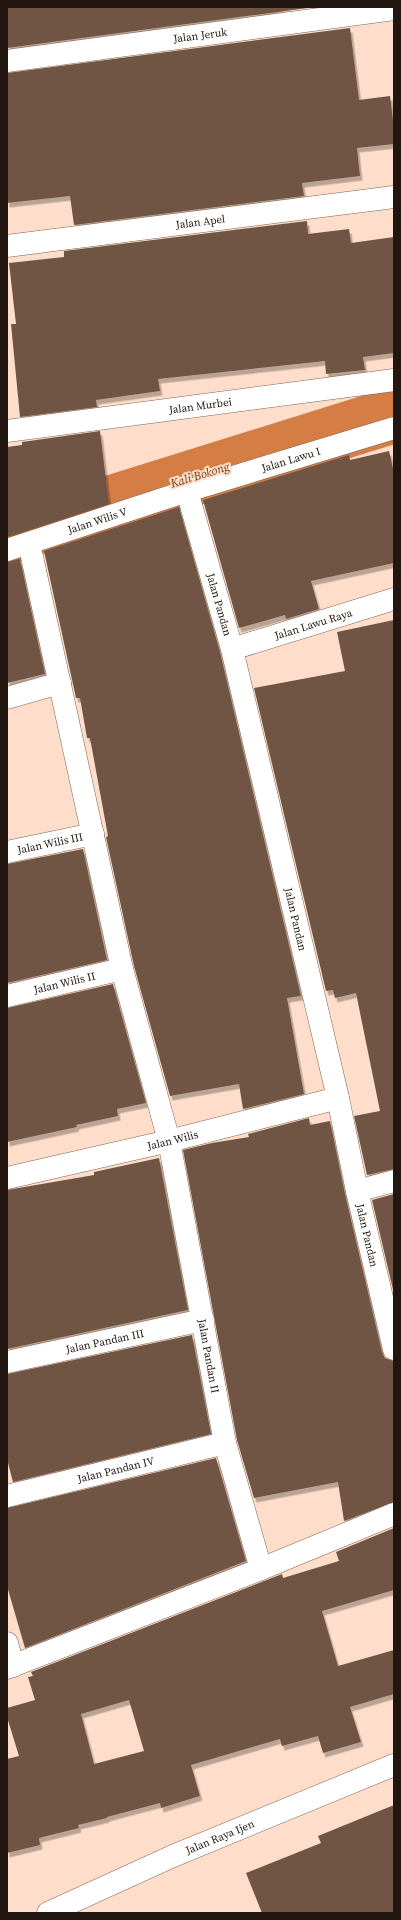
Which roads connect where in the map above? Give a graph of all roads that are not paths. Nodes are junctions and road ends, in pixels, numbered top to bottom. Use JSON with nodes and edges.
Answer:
{"nodes":[{"id":1,"x":393,"y":12,"type":"edge"},
{"id":2,"x":7,"y":62,"type":"edge"},
{"id":3,"x":394,"y":197,"type":"edge"},
{"id":4,"x":7,"y":246,"type":"edge"},
{"id":5,"x":394,"y":380,"type":"edge"},
{"id":6,"x":394,"y":428,"type":"edge"},
{"id":7,"x":7,"y":431,"type":"edge"},
{"id":8,"x":187,"y":491,"type":"junction"},
{"id":9,"x":29,"y":542,"type":"junction"},
{"id":10,"x":7,"y":550,"type":"edge"},
{"id":11,"x":394,"y":599,"type":"edge"},
{"id":12,"x":232,"y":649,"type":"junction"},
{"id":13,"x":60,"y":683,"type":"junction"},
{"id":14,"x":7,"y":698,"type":"edge"},
{"id":15,"x":93,"y":834,"type":"junction"},
{"id":16,"x":7,"y":852,"type":"edge"},
{"id":17,"x":122,"y":969,"type":"junction"},
{"id":18,"x":7,"y":996,"type":"edge"},
{"id":19,"x":338,"y":1098,"type":"junction"},
{"id":20,"x":169,"y":1141,"type":"junction"},
{"id":21,"x":7,"y":1178,"type":"edge"},
{"id":22,"x":394,"y":1181,"type":"edge"},
{"id":23,"x":357,"y":1191,"type":"junction"},
{"id":24,"x":203,"y":1320,"type":"junction"},
{"id":25,"x":394,"y":1349,"type":"edge"},
{"id":26,"x":7,"y":1362,"type":"edge"},
{"id":27,"x":225,"y":1443,"type":"junction"},
{"id":28,"x":7,"y":1496,"type":"edge"},
{"id":29,"x":394,"y":1514,"type":"edge"},
{"id":30,"x":261,"y":1568,"type":"junction"},
{"id":31,"x":7,"y":1643,"type":"edge"},
{"id":32,"x":10,"y":1667,"type":"edge"},
{"id":33,"x":394,"y":1765,"type":"edge"},
{"id":34,"x":48,"y":1913,"type":"edge"}],
"edges":[{"from":1,"to":2,"type":"street","name":"Jalan Jeruk"},
{"from":3,"to":4,"type":"street","name":"Jalan Apel"},
{"from":5,"to":7,"type":"street","name":"Jalan Murbei"},
{"from":6,"to":8,"type":"street","name":"Jalan Lawu I"},
{"from":8,"to":9,"type":"street","name":"Jalan Wilis V"},
{"from":8,"to":12,"type":"street","name":"Jalan Pandan"},
{"from":9,"to":10,"type":"street","name":"Jalan Wilis V"},
{"from":9,"to":13,"type":"street","name":"Jalan Pandan II"},
{"from":11,"to":12,"type":"street","name":"Jalan Lawu Raya"},
{"from":12,"to":19,"type":"street","name":"Jalan Pandan"},
{"from":13,"to":14,"type":"street"},
{"from":13,"to":15,"type":"street","name":"Jalan Pandan II"},
{"from":15,"to":16,"type":"street","name":"Jalan Wilis III"},
{"from":15,"to":17,"type":"street","name":"Jalan Pandan II"},
{"from":17,"to":18,"type":"street","name":"Jalan Wilis II"},
{"from":17,"to":20,"type":"street","name":"Jalan Pandan II"},
{"from":19,"to":20,"type":"street","name":"Jalan Wilis"},
{"from":19,"to":23,"type":"street","name":"Jalan Pandan"},
{"from":20,"to":21,"type":"street","name":"Jalan Wilis"},
{"from":20,"to":24,"type":"street","name":"Jalan Pandan II"},
{"from":22,"to":23,"type":"street"},
{"from":23,"to":25,"type":"street","name":"Jalan Pandan"},
{"from":24,"to":26,"type":"street","name":"Jalan Pandan III"},
{"from":24,"to":27,"type":"street","name":"Jalan Pandan II"},
{"from":27,"to":28,"type":"street","name":"Jalan Pandan IV"},
{"from":27,"to":30,"type":"street","name":"Jalan Pandan II"},
{"from":29,"to":30,"type":"street"},
{"from":30,"to":32,"type":"street"},
{"from":31,"to":32,"type":"street"},
{"from":33,"to":34,"type":"street","name":"Jalan Raya Ijen"}]}
